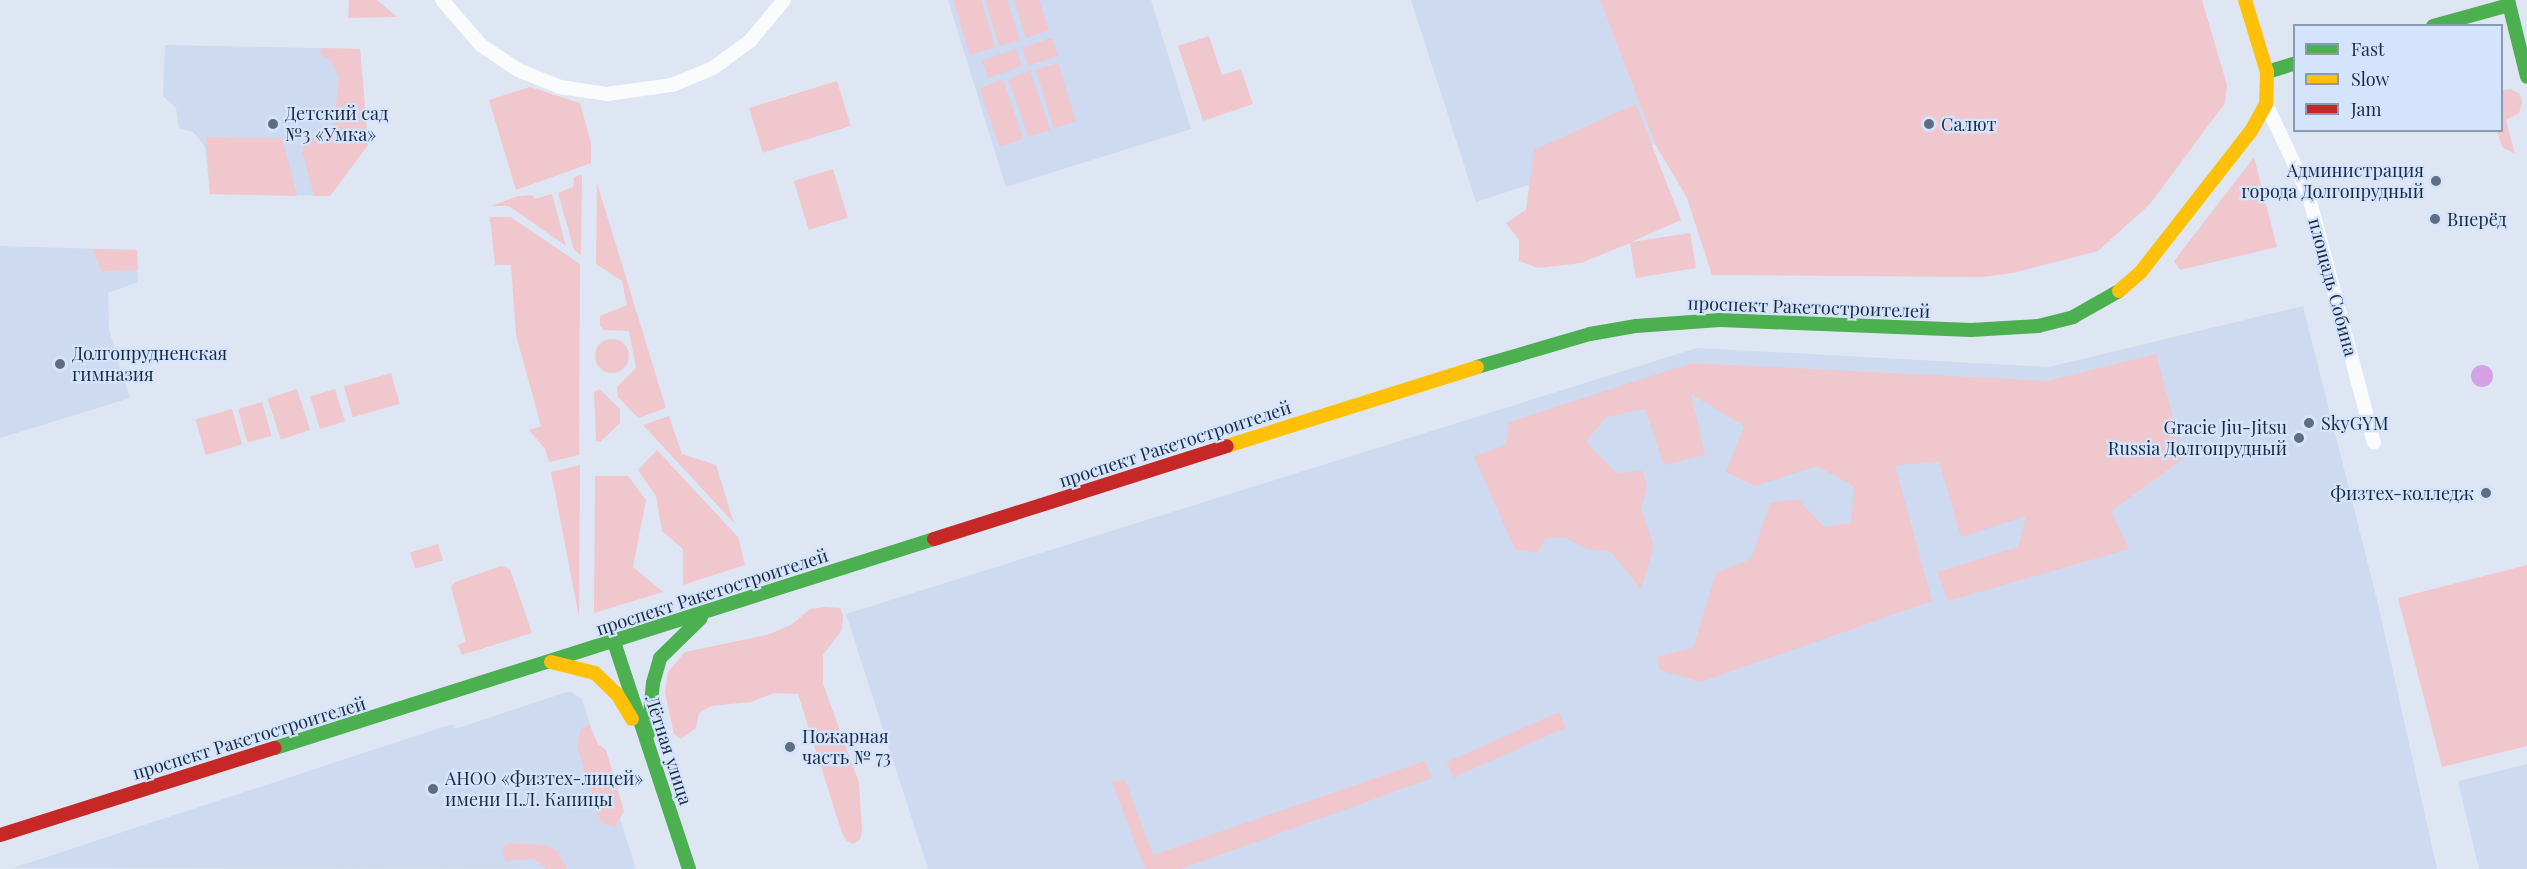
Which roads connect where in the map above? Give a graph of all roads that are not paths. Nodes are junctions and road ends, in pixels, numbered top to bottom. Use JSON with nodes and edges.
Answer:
{"nodes":[{"id":1,"x":442,"y":0,"type":"edge"},
{"id":2,"x":784,"y":0,"type":"edge"},
{"id":3,"x":2245,"y":0,"type":"edge"},
{"id":4,"x":2508,"y":2,"type":"edge"},
{"id":5,"x":2439,"y":24,"type":"edge"},
{"id":6,"x":2293,"y":65,"type":"edge"},
{"id":7,"x":2267,"y":72,"type":"junction"},
{"id":8,"x":2527,"y":77,"type":"edge"},
{"id":9,"x":2266,"y":104,"type":"junction"},
{"id":10,"x":2374,"y":442,"type":"dead end"},
{"id":11,"x":708,"y":612,"type":"junction"},
{"id":12,"x":614,"y":642,"type":"junction"},
{"id":13,"x":550,"y":662,"type":"junction"},
{"id":14,"x":647,"y":741,"type":"junction"},
{"id":15,"x":0,"y":835,"type":"edge"},
{"id":16,"x":689,"y":869,"type":"edge"}],
"edges":[{"from":1,"to":2,"type":"street"},
{"from":3,"to":7,"type":"main road","name":"проспект Ракетостроителей"},
{"from":4,"to":5,"type":"main road"},
{"from":4,"to":8,"type":"main road"},
{"from":6,"to":7,"type":"main road"},
{"from":7,"to":9,"type":"main road","name":"проспект Ракетостроителей"},
{"from":9,"to":10,"type":"street","name":"площадь Собина"},
{"from":9,"to":11,"type":"main road","name":"проспект Ракетостроителей"},
{"from":11,"to":12,"type":"main road","name":"проспект Ракетостроителей"},
{"from":11,"to":14,"type":"main road"},
{"from":12,"to":13,"type":"main road","name":"проспект Ракетостроителей"},
{"from":12,"to":14,"type":"main road","name":"Лётная улица"},
{"from":13,"to":14,"type":"main road"},
{"from":13,"to":15,"type":"main road","name":"проспект Ракетостроителей"},
{"from":14,"to":16,"type":"main road","name":"Лётная улица"}]}
